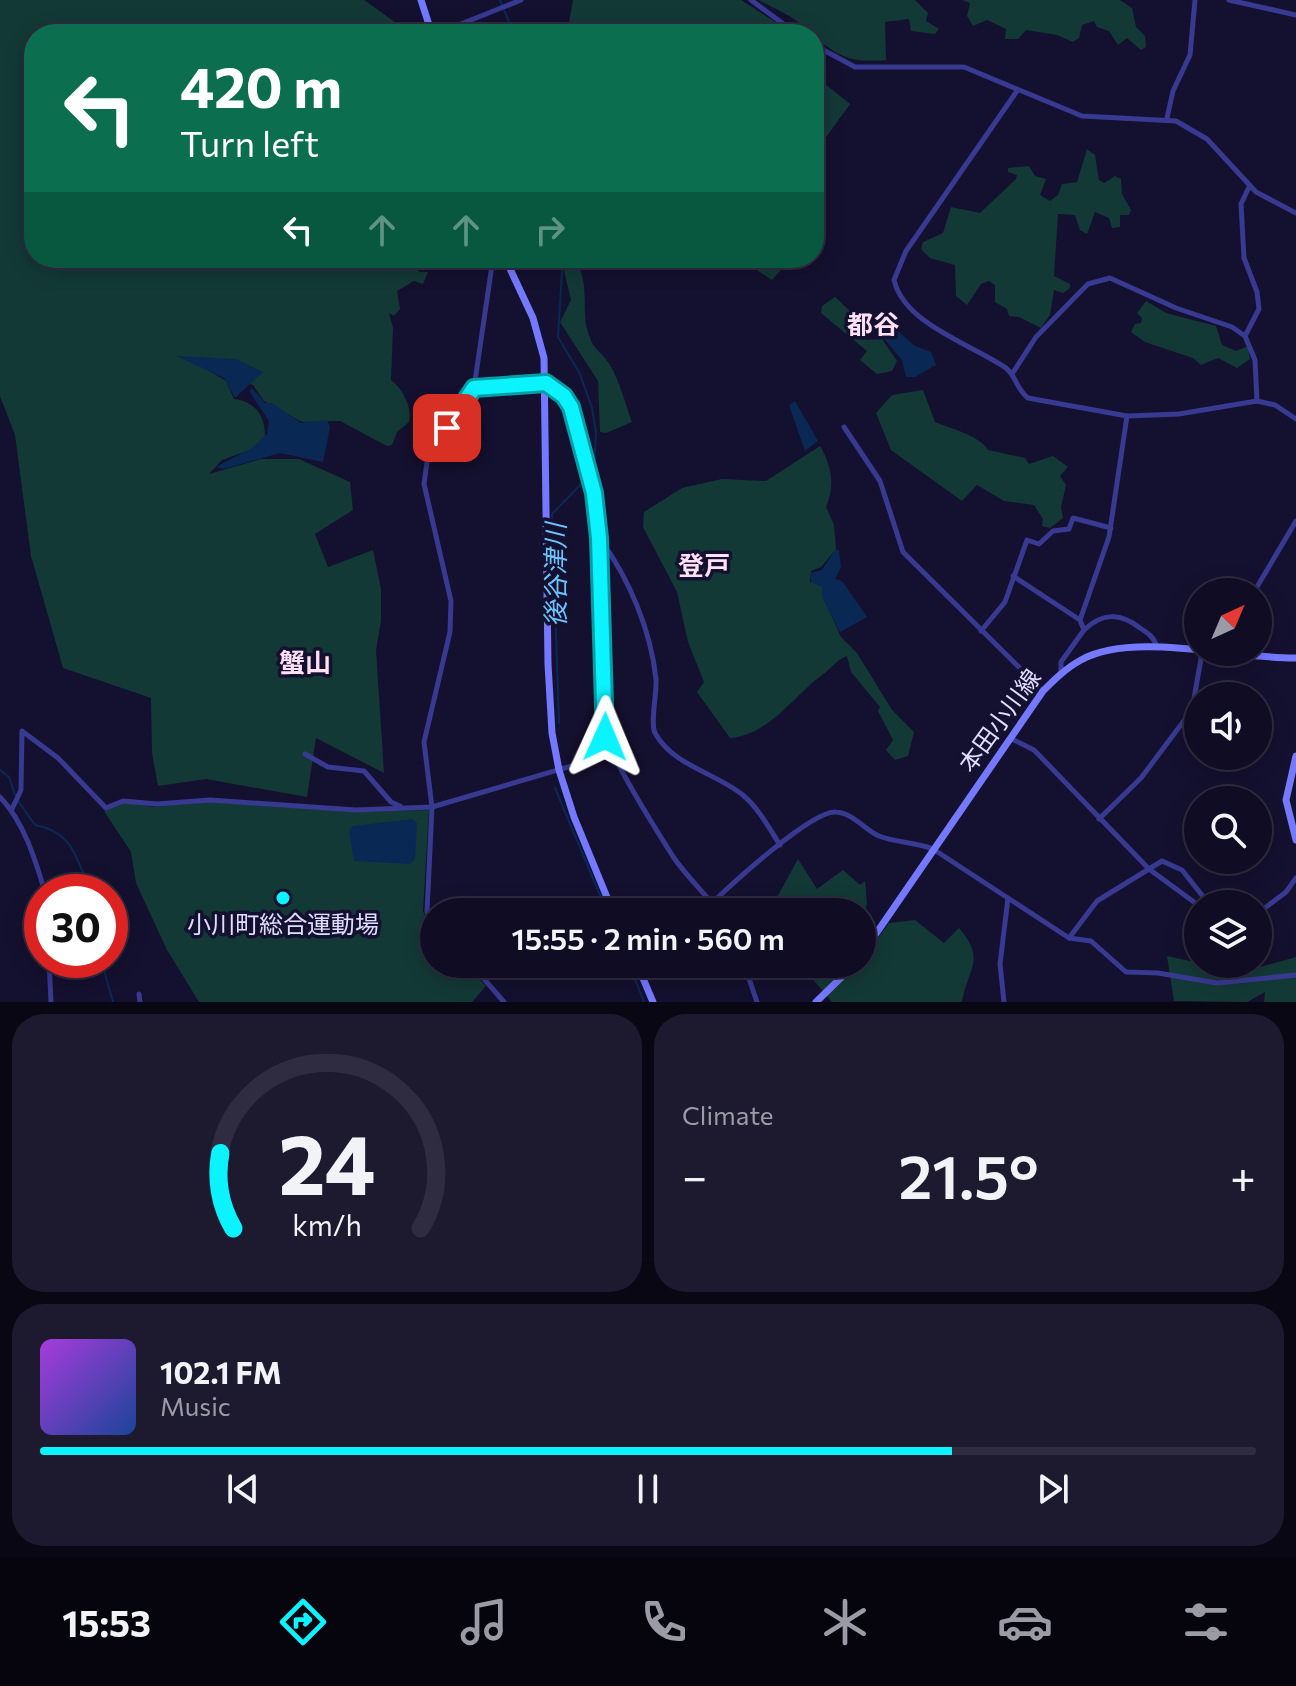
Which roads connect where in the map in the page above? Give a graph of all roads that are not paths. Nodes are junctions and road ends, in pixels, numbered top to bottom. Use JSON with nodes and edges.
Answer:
{"nodes":[{"id":1,"x":421,"y":0,"type":"edge"},
{"id":2,"x":521,"y":0,"type":"edge"},
{"id":3,"x":751,"y":0,"type":"edge"},
{"id":4,"x":1195,"y":0,"type":"edge"},
{"id":5,"x":1229,"y":0,"type":"edge"},
{"id":6,"x":1260,"y":2,"type":"edge"},
{"id":7,"x":1296,"y":15,"type":"edge"},
{"id":8,"x":430,"y":24,"type":"edge"},
{"id":9,"x":460,"y":24,"type":"edge"},
{"id":10,"x":783,"y":24,"type":"edge"},
{"id":11,"x":824,"y":50,"type":"edge"},
{"id":12,"x":1017,"y":91,"type":"junction"},
{"id":13,"x":1167,"y":118,"type":"junction"},
{"id":14,"x":1249,"y":187,"type":"junction"},
{"id":15,"x":1296,"y":213,"type":"edge"},
{"id":16,"x":492,"y":268,"type":"edge"},
{"id":17,"x":509,"y":268,"type":"edge"},
{"id":18,"x":1245,"y":336,"type":"junction"},
{"id":19,"x":1012,"y":374,"type":"junction"},
{"id":20,"x":546,"y":383,"type":"junction"},
{"id":21,"x":474,"y":388,"type":"junction"},
{"id":22,"x":1257,"y":401,"type":"junction"},
{"id":23,"x":1127,"y":416,"type":"junction"},
{"id":24,"x":1296,"y":419,"type":"edge"},
{"id":25,"x":844,"y":427,"type":"dead end"},
{"id":26,"x":1296,"y":521,"type":"edge"},
{"id":27,"x":1111,"y":528,"type":"junction"},
{"id":28,"x":599,"y":538,"type":"junction"},
{"id":29,"x":1013,"y":576,"type":"junction"},
{"id":30,"x":1262,"y":578,"type":"edge"},
{"id":31,"x":1080,"y":620,"type":"junction"},
{"id":32,"x":1084,"y":630,"type":"junction"},
{"id":33,"x":981,"y":631,"type":"junction"},
{"id":34,"x":1157,"y":647,"type":"junction"},
{"id":35,"x":1184,"y":651,"type":"edge"},
{"id":36,"x":1272,"y":656,"type":"edge"},
{"id":37,"x":1296,"y":658,"type":"edge"},
{"id":38,"x":1200,"y":666,"type":"edge"},
{"id":39,"x":1061,"y":674,"type":"junction"},
{"id":40,"x":1043,"y":691,"type":"junction"},
{"id":41,"x":1010,"y":738,"type":"junction"},
{"id":42,"x":305,"y":754,"type":"dead end"},
{"id":43,"x":612,"y":754,"type":"junction"},
{"id":44,"x":1296,"y":756,"type":"edge"},
{"id":45,"x":559,"y":770,"type":"junction"},
{"id":46,"x":0,"y":797,"type":"edge"},
{"id":47,"x":400,"y":806,"type":"junction"},
{"id":48,"x":432,"y":807,"type":"junction"},
{"id":49,"x":12,"y":809,"type":"junction"},
{"id":50,"x":1099,"y":819,"type":"junction"},
{"id":51,"x":1296,"y":840,"type":"edge"},
{"id":52,"x":780,"y":845,"type":"junction"},
{"id":53,"x":933,"y":849,"type":"junction"},
{"id":54,"x":1149,"y":869,"type":"junction"},
{"id":55,"x":38,"y":874,"type":"edge"},
{"id":56,"x":1296,"y":878,"type":"edge"},
{"id":57,"x":1198,"y":890,"type":"edge"},
{"id":58,"x":1184,"y":895,"type":"edge"},
{"id":59,"x":427,"y":898,"type":"edge"},
{"id":60,"x":608,"y":898,"type":"edge"},
{"id":61,"x":708,"y":898,"type":"edge"},
{"id":62,"x":717,"y":898,"type":"edge"},
{"id":63,"x":1008,"y":898,"type":"junction"},
{"id":64,"x":1272,"y":902,"type":"edge"},
{"id":65,"x":876,"y":933,"type":"edge"},
{"id":66,"x":1069,"y":938,"type":"junction"},
{"id":67,"x":1296,"y":975,"type":"edge"},
{"id":68,"x":50,"y":978,"type":"edge"},
{"id":69,"x":483,"y":978,"type":"edge"},
{"id":70,"x":643,"y":978,"type":"edge"},
{"id":71,"x":749,"y":978,"type":"edge"},
{"id":72,"x":841,"y":978,"type":"edge"},
{"id":73,"x":139,"y":994,"type":"dead end"},
{"id":74,"x":51,"y":1002,"type":"edge"},
{"id":75,"x":140,"y":1002,"type":"edge"},
{"id":76,"x":504,"y":1002,"type":"edge"},
{"id":77,"x":653,"y":1002,"type":"edge"},
{"id":78,"x":757,"y":1002,"type":"edge"},
{"id":79,"x":816,"y":1002,"type":"edge"},
{"id":80,"x":1004,"y":1002,"type":"edge"}],
"edges":[{"from":1,"to":8,"type":"street"},
{"from":2,"to":9,"type":"street"},
{"from":3,"to":10,"type":"street"},
{"from":4,"to":13,"type":"street"},
{"from":5,"to":6,"type":"street"},
{"from":6,"to":7,"type":"street"},
{"from":11,"to":12,"type":"street"},
{"from":12,"to":13,"type":"street"},
{"from":12,"to":19,"type":"street"},
{"from":13,"to":14,"type":"street"},
{"from":14,"to":15,"type":"street"},
{"from":14,"to":18,"type":"street"},
{"from":16,"to":21,"type":"street"},
{"from":17,"to":20,"type":"street"},
{"from":18,"to":19,"type":"street"},
{"from":18,"to":22,"type":"street"},
{"from":19,"to":23,"type":"street"},
{"from":20,"to":21,"type":"street"},
{"from":20,"to":28,"type":"street"},
{"from":20,"to":45,"type":"street"},
{"from":21,"to":48,"type":"street"},
{"from":22,"to":23,"type":"street"},
{"from":22,"to":24,"type":"street"},
{"from":23,"to":27,"type":"street"},
{"from":25,"to":33,"type":"street"},
{"from":26,"to":30,"type":"street"},
{"from":27,"to":29,"type":"street"},
{"from":27,"to":31,"type":"street"},
{"from":28,"to":43,"type":"street"},
{"from":28,"to":52,"type":"street"},
{"from":29,"to":31,"type":"street"},
{"from":29,"to":33,"type":"street"},
{"from":31,"to":32,"type":"street"},
{"from":32,"to":34,"type":"street"},
{"from":32,"to":39,"type":"street"},
{"from":33,"to":40,"type":"street"},
{"from":34,"to":35,"type":"street","name":"本田小川線"},
{"from":34,"to":39,"type":"street","name":"本田小川線"},
{"from":36,"to":37,"type":"street","name":"本田小川線"},
{"from":38,"to":50,"type":"street"},
{"from":39,"to":40,"type":"street","name":"本田小川線"},
{"from":40,"to":41,"type":"street","name":"本田小川線"},
{"from":41,"to":50,"type":"street"},
{"from":41,"to":53,"type":"street","name":"本田小川線"},
{"from":42,"to":47,"type":"street"},
{"from":43,"to":45,"type":"street"},
{"from":43,"to":61,"type":"street"},
{"from":44,"to":51,"type":"street"},
{"from":45,"to":48,"type":"street"},
{"from":45,"to":60,"type":"street"},
{"from":46,"to":49,"type":"street"},
{"from":47,"to":48,"type":"street"},
{"from":47,"to":49,"type":"street"},
{"from":48,"to":59,"type":"street"},
{"from":49,"to":55,"type":"street"},
{"from":50,"to":54,"type":"street"},
{"from":52,"to":53,"type":"street"},
{"from":52,"to":62,"type":"street"},
{"from":53,"to":63,"type":"street"},
{"from":53,"to":65,"type":"street","name":"本田小川線"},
{"from":54,"to":57,"type":"street"},
{"from":54,"to":58,"type":"street"},
{"from":54,"to":66,"type":"street"},
{"from":56,"to":64,"type":"street"},
{"from":63,"to":66,"type":"street"},
{"from":63,"to":80,"type":"street"},
{"from":66,"to":67,"type":"street"},
{"from":68,"to":74,"type":"street"},
{"from":69,"to":76,"type":"street"},
{"from":70,"to":77,"type":"street"},
{"from":71,"to":78,"type":"street"},
{"from":72,"to":79,"type":"street"},
{"from":73,"to":75,"type":"street"}]}
